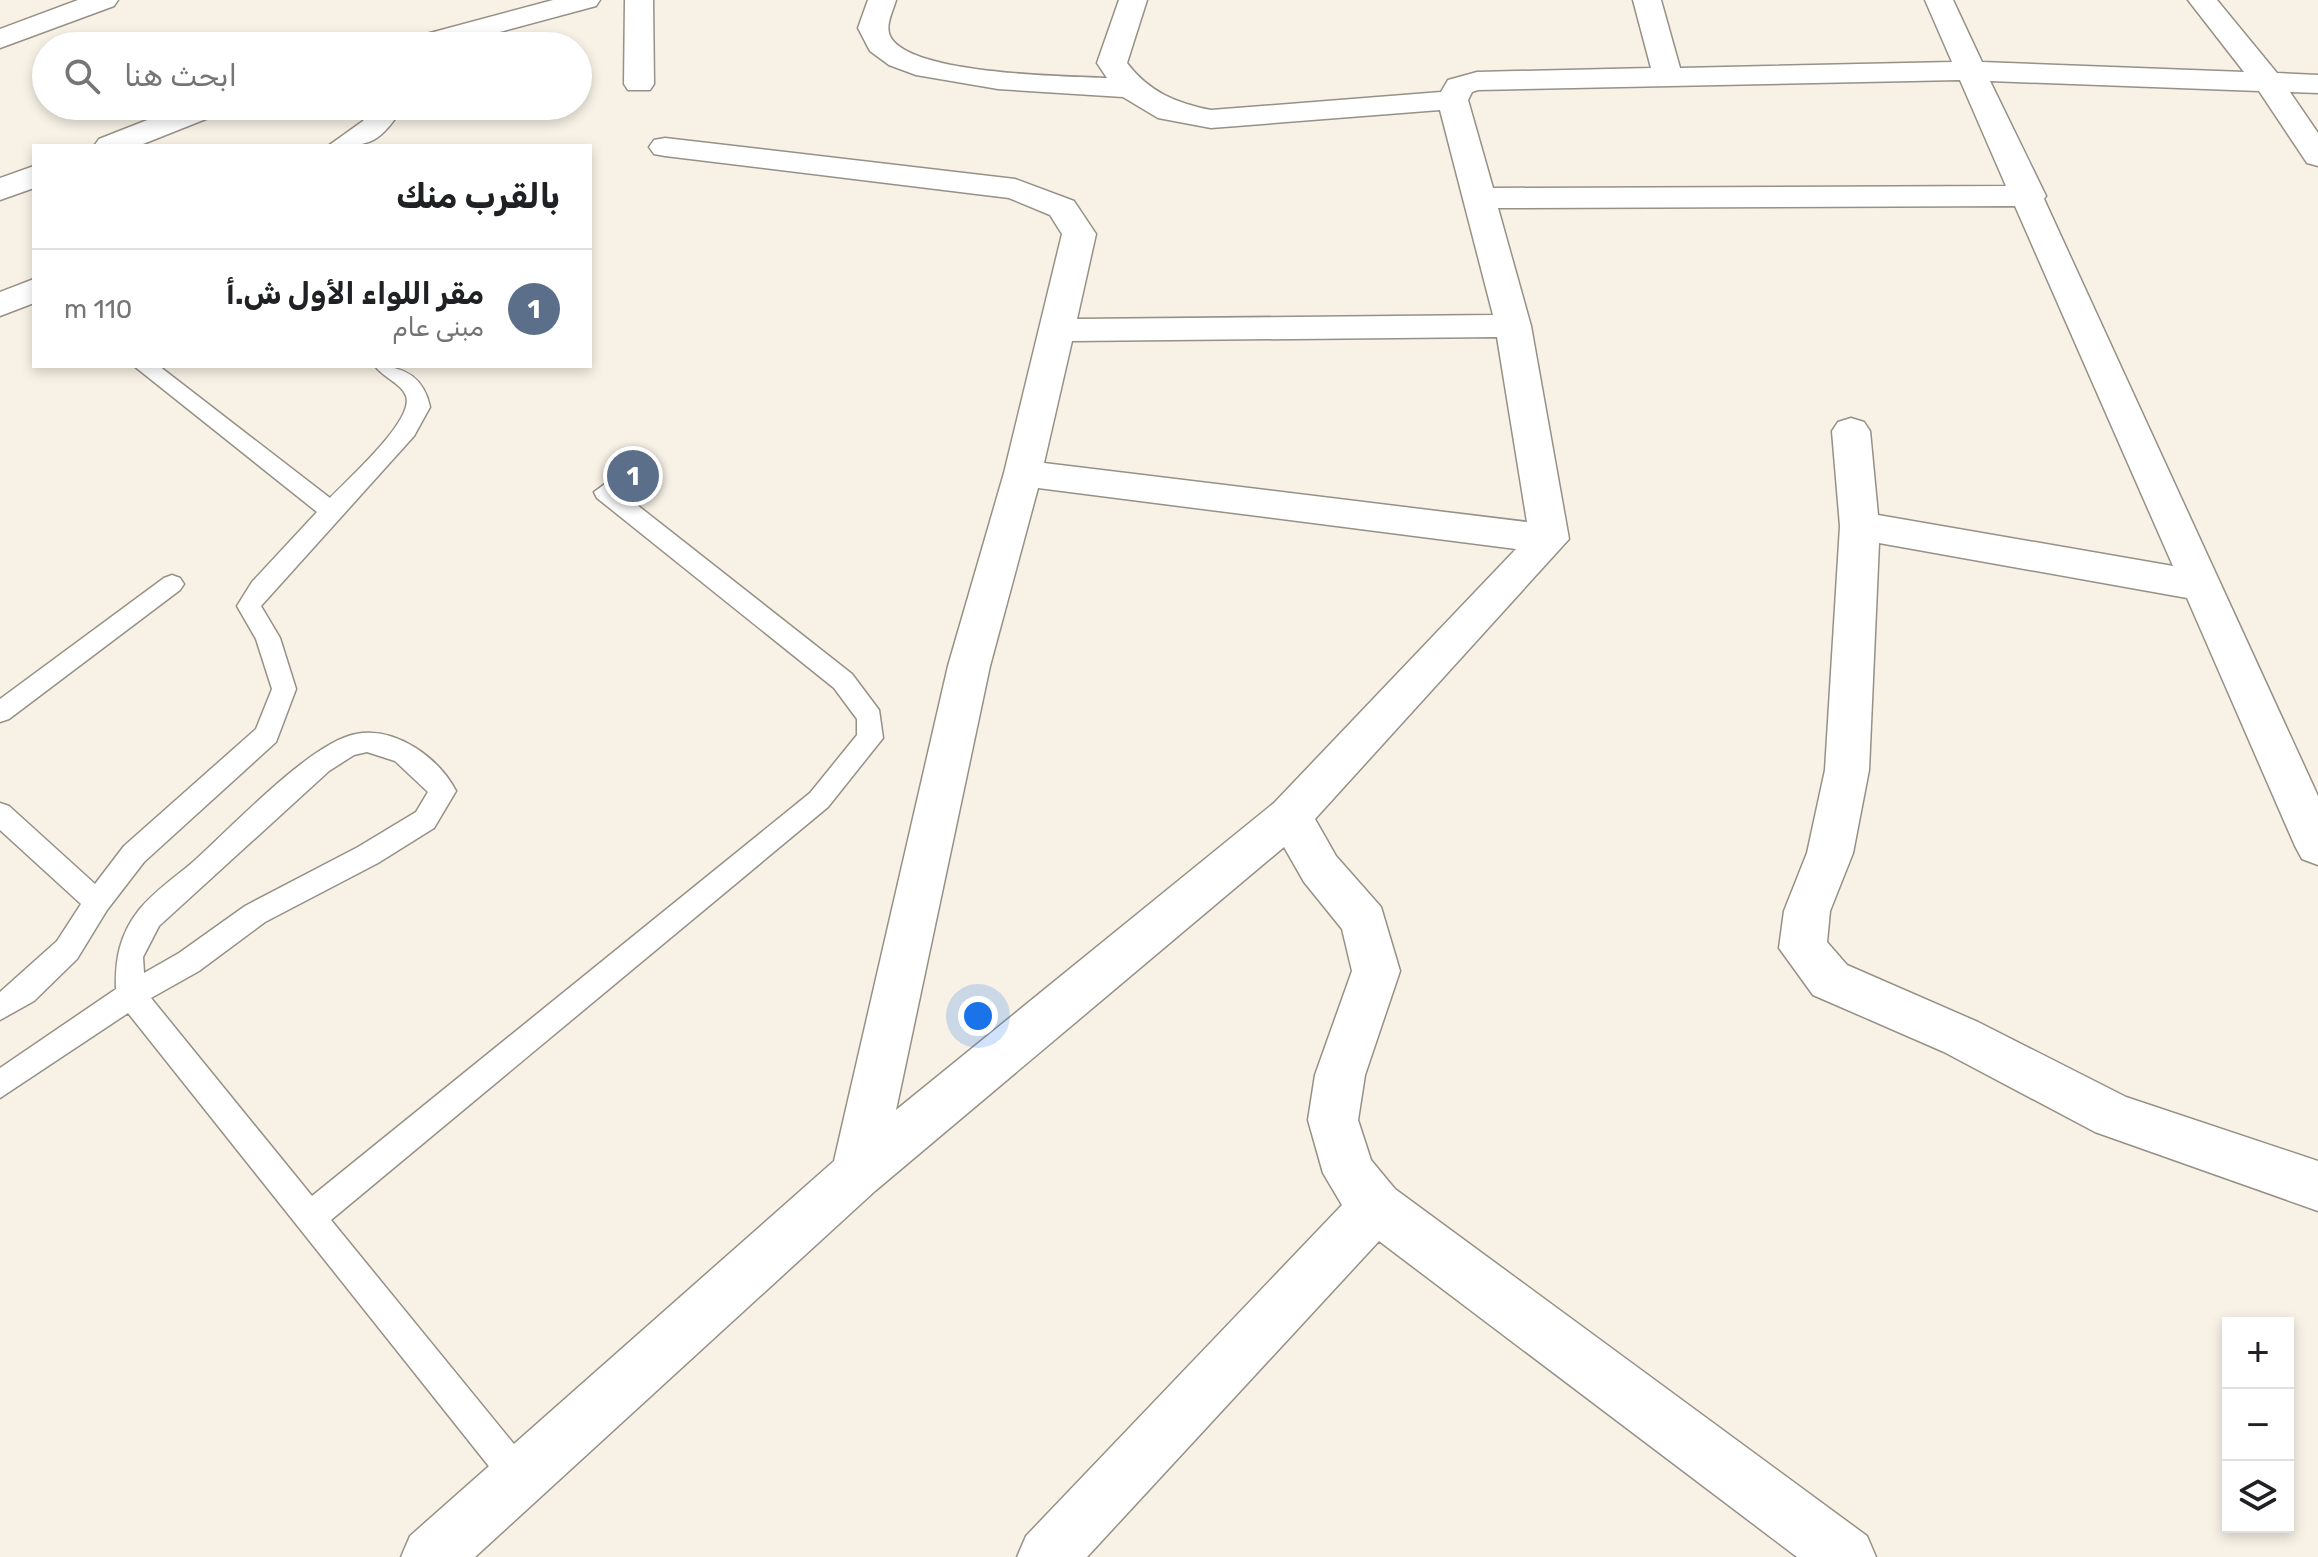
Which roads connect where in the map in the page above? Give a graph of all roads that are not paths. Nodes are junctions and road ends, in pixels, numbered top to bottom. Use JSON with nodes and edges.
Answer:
{"nodes":[{"id":1,"x":104,"y":0,"type":"edge"},
{"id":2,"x":586,"y":0,"type":"edge"},
{"id":3,"x":639,"y":0,"type":"edge"},
{"id":4,"x":882,"y":0,"type":"edge"},
{"id":5,"x":1133,"y":0,"type":"edge"},
{"id":6,"x":1647,"y":0,"type":"edge"},
{"id":7,"x":1939,"y":0,"type":"edge"},
{"id":8,"x":2202,"y":0,"type":"edge"},
{"id":9,"x":53,"y":8,"type":"edge"},
{"id":10,"x":498,"y":13,"type":"edge"},
{"id":11,"x":450,"y":32,"type":"edge"},
{"id":12,"x":0,"y":39,"type":"edge"},
{"id":13,"x":1969,"y":71,"type":"junction"},
{"id":14,"x":1668,"y":77,"type":"junction"},
{"id":15,"x":2268,"y":82,"type":"junction"},
{"id":16,"x":639,"y":84,"type":"dead end"},
{"id":17,"x":2318,"y":84,"type":"edge"},
{"id":18,"x":1130,"y":88,"type":"junction"},
{"id":19,"x":1453,"y":100,"type":"junction"},
{"id":20,"x":175,"y":120,"type":"edge"},
{"id":21,"x":379,"y":120,"type":"edge"},
{"id":22,"x":115,"y":144,"type":"edge"},
{"id":23,"x":347,"y":144,"type":"edge"},
{"id":24,"x":665,"y":147,"type":"dead end"},
{"id":25,"x":2318,"y":156,"type":"edge"},
{"id":26,"x":32,"y":177,"type":"edge"},
{"id":27,"x":0,"y":190,"type":"edge"},
{"id":28,"x":2030,"y":196,"type":"junction"},
{"id":29,"x":1482,"y":198,"type":"junction"},
{"id":30,"x":32,"y":291,"type":"edge"},
{"id":31,"x":0,"y":305,"type":"edge"},
{"id":32,"x":1513,"y":326,"type":"junction"},
{"id":33,"x":1056,"y":330,"type":"junction"},
{"id":34,"x":148,"y":368,"type":"edge"},
{"id":35,"x":388,"y":368,"type":"edge"},
{"id":36,"x":1851,"y":431,"type":"dead end"},
{"id":37,"x":1023,"y":473,"type":"junction"},
{"id":38,"x":605,"y":492,"type":"dead end"},
{"id":39,"x":331,"y":511,"type":"junction"},
{"id":40,"x":1860,"y":526,"type":"junction"},
{"id":41,"x":1549,"y":539,"type":"junction"},
{"id":42,"x":172,"y":584,"type":"dead end"},
{"id":43,"x":2203,"y":586,"type":"junction"},
{"id":44,"x":0,"y":712,"type":"edge"},
{"id":45,"x":0,"y":814,"type":"edge"},
{"id":46,"x":1290,"y":816,"type":"junction"},
{"id":47,"x":2318,"y":846,"type":"edge"},
{"id":48,"x":97,"y":902,"type":"junction"},
{"id":49,"x":131,"y":995,"type":"junction"},
{"id":50,"x":0,"y":1007,"type":"edge"},
{"id":51,"x":0,"y":1085,"type":"edge"},
{"id":52,"x":857,"y":1174,"type":"junction"},
{"id":53,"x":2318,"y":1186,"type":"edge"},
{"id":54,"x":1376,"y":1207,"type":"junction"},
{"id":55,"x":312,"y":1216,"type":"junction"},
{"id":56,"x":519,"y":1477,"type":"junction"},
{"id":57,"x":431,"y":1557,"type":"edge"},
{"id":58,"x":1047,"y":1557,"type":"edge"},
{"id":59,"x":1846,"y":1557,"type":"edge"}],
"edges":[{"from":1,"to":9,"type":"street"},
{"from":2,"to":10,"type":"street"},
{"from":3,"to":16,"type":"street"},
{"from":4,"to":18,"type":"street"},
{"from":5,"to":18,"type":"street"},
{"from":6,"to":14,"type":"street"},
{"from":7,"to":13,"type":"street"},
{"from":8,"to":15,"type":"street"},
{"from":9,"to":12,"type":"street"},
{"from":10,"to":11,"type":"street"},
{"from":13,"to":14,"type":"street"},
{"from":13,"to":15,"type":"street"},
{"from":13,"to":28,"type":"street"},
{"from":14,"to":19,"type":"street"},
{"from":15,"to":17,"type":"street"},
{"from":15,"to":25,"type":"street"},
{"from":18,"to":19,"type":"street"},
{"from":19,"to":29,"type":"street"},
{"from":20,"to":22,"type":"street"},
{"from":21,"to":23,"type":"street"},
{"from":24,"to":33,"type":"street"},
{"from":26,"to":27,"type":"street"},
{"from":28,"to":29,"type":"street"},
{"from":28,"to":43,"type":"street"},
{"from":29,"to":32,"type":"street"},
{"from":30,"to":31,"type":"street"},
{"from":32,"to":33,"type":"street"},
{"from":32,"to":41,"type":"street"},
{"from":33,"to":37,"type":"street"},
{"from":34,"to":39,"type":"lane"},
{"from":35,"to":39,"type":"lane"},
{"from":36,"to":40,"type":"street"},
{"from":37,"to":41,"type":"street"},
{"from":37,"to":52,"type":"street"},
{"from":38,"to":55,"type":"lane"},
{"from":39,"to":48,"type":"lane"},
{"from":40,"to":43,"type":"street"},
{"from":40,"to":53,"type":"street"},
{"from":41,"to":46,"type":"street"},
{"from":42,"to":44,"type":"lane"},
{"from":43,"to":47,"type":"street"},
{"from":45,"to":48,"type":"lane"},
{"from":46,"to":52,"type":"street"},
{"from":46,"to":54,"type":"street"},
{"from":48,"to":50,"type":"lane"},
{"from":49,"to":49,"type":"lane"},
{"from":49,"to":51,"type":"lane"},
{"from":49,"to":55,"type":"lane"},
{"from":52,"to":56,"type":"street"},
{"from":54,"to":58,"type":"street"},
{"from":54,"to":59,"type":"street"},
{"from":55,"to":56,"type":"lane"},
{"from":56,"to":57,"type":"street"}]}
